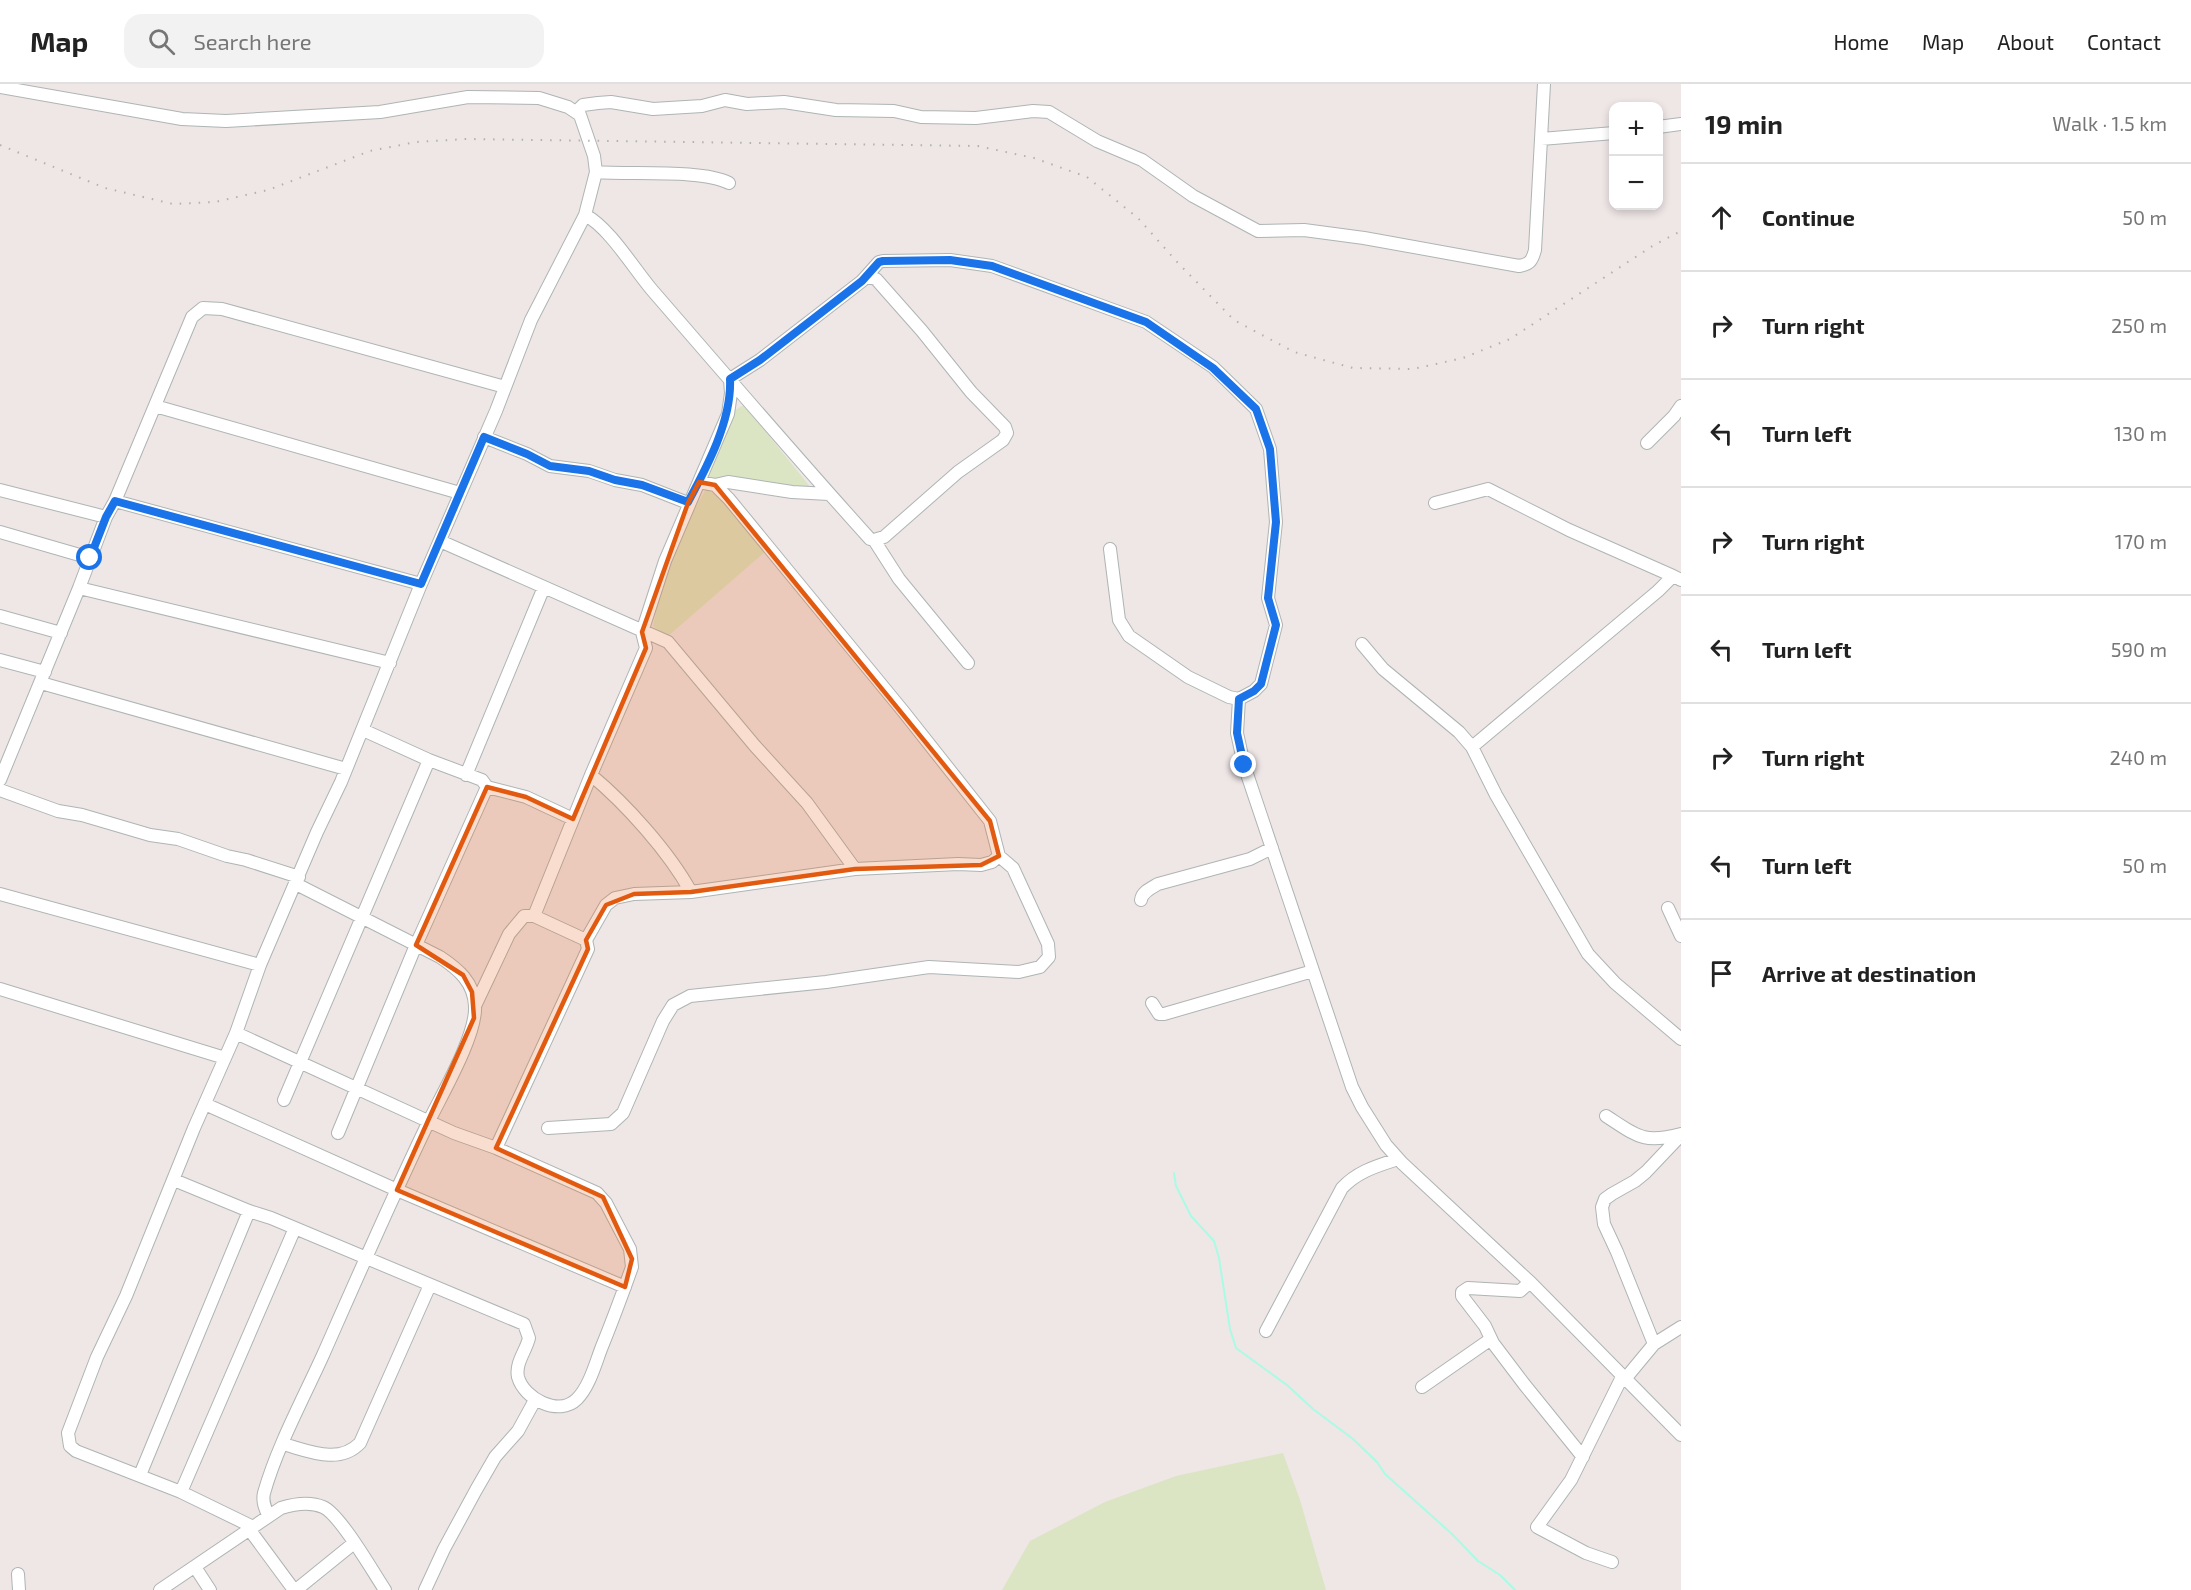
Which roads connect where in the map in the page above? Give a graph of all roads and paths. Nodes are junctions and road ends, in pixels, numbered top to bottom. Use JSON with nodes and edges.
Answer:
{"nodes":[{"id":1,"x":1544,"y":84,"type":"edge"},
{"id":2,"x":0,"y":87,"type":"edge"},
{"id":3,"x":576,"y":112,"type":"junction"},
{"id":4,"x":1681,"y":124,"type":"edge"},
{"id":5,"x":1663,"y":126,"type":"edge"},
{"id":6,"x":1609,"y":133,"type":"edge"},
{"id":7,"x":1541,"y":139,"type":"junction"},
{"id":8,"x":596,"y":172,"type":"junction"},
{"id":9,"x":729,"y":183,"type":"dead end"},
{"id":10,"x":585,"y":215,"type":"junction"},
{"id":11,"x":867,"y":277,"type":"junction"},
{"id":12,"x":730,"y":379,"type":"junction"},
{"id":13,"x":505,"y":387,"type":"junction"},
{"id":14,"x":155,"y":406,"type":"junction"},
{"id":15,"x":1681,"y":406,"type":"edge"},
{"id":16,"x":484,"y":437,"type":"junction"},
{"id":17,"x":1647,"y":443,"type":"dead end"},
{"id":18,"x":699,"y":482,"type":"junction"},
{"id":19,"x":715,"y":485,"type":"junction"},
{"id":20,"x":0,"y":490,"type":"edge"},
{"id":21,"x":460,"y":493,"type":"junction"},
{"id":22,"x":829,"y":494,"type":"junction"},
{"id":23,"x":115,"y":501,"type":"junction"},
{"id":24,"x":688,"y":502,"type":"junction"},
{"id":25,"x":1435,"y":503,"type":"dead end"},
{"id":26,"x":106,"y":517,"type":"junction"},
{"id":27,"x":0,"y":532,"type":"edge"},
{"id":28,"x":874,"y":540,"type":"junction"},
{"id":29,"x":440,"y":541,"type":"junction"},
{"id":30,"x":1110,"y":549,"type":"dead end"},
{"id":31,"x":90,"y":558,"type":"junction"},
{"id":32,"x":1677,"y":578,"type":"edge"},
{"id":33,"x":421,"y":584,"type":"junction"},
{"id":34,"x":544,"y":587,"type":"junction"},
{"id":35,"x":79,"y":588,"type":"junction"},
{"id":36,"x":0,"y":616,"type":"edge"},
{"id":37,"x":642,"y":632,"type":"junction"},
{"id":38,"x":61,"y":633,"type":"junction"},
{"id":39,"x":1362,"y":644,"type":"dead end"},
{"id":40,"x":0,"y":660,"type":"edge"},
{"id":41,"x":390,"y":663,"type":"junction"},
{"id":42,"x":968,"y":663,"type":"dead end"},
{"id":43,"x":43,"y":678,"type":"junction"},
{"id":44,"x":1239,"y":699,"type":"junction"},
{"id":45,"x":363,"y":730,"type":"junction"},
{"id":46,"x":1472,"y":747,"type":"junction"},
{"id":47,"x":429,"y":760,"type":"junction"},
{"id":48,"x":4,"y":761,"type":"edge"},
{"id":49,"x":346,"y":770,"type":"junction"},
{"id":50,"x":466,"y":775,"type":"junction"},
{"id":51,"x":591,"y":775,"type":"junction"},
{"id":52,"x":0,"y":780,"type":"edge"},
{"id":53,"x":487,"y":787,"type":"junction"},
{"id":54,"x":0,"y":790,"type":"edge"},
{"id":55,"x":573,"y":819,"type":"junction"},
{"id":56,"x":1272,"y":848,"type":"junction"},
{"id":57,"x":999,"y":856,"type":"junction"},
{"id":58,"x":855,"y":869,"type":"junction"},
{"id":59,"x":298,"y":881,"type":"junction"},
{"id":60,"x":691,"y":892,"type":"junction"},
{"id":61,"x":0,"y":894,"type":"edge"},
{"id":62,"x":1141,"y":900,"type":"dead end"},
{"id":63,"x":1668,"y":908,"type":"dead end"},
{"id":64,"x":534,"y":916,"type":"junction"},
{"id":65,"x":363,"y":917,"type":"junction"},
{"id":66,"x":1681,"y":936,"type":"edge"},
{"id":67,"x":586,"y":940,"type":"junction"},
{"id":68,"x":416,"y":945,"type":"junction"},
{"id":69,"x":260,"y":965,"type":"junction"},
{"id":70,"x":1313,"y":970,"type":"junction"},
{"id":71,"x":0,"y":989,"type":"edge"},
{"id":72,"x":1152,"y":1003,"type":"dead end"},
{"id":73,"x":475,"y":1006,"type":"junction"},
{"id":74,"x":236,"y":1033,"type":"junction"},
{"id":75,"x":1681,"y":1039,"type":"edge"},
{"id":76,"x":225,"y":1058,"type":"junction"},
{"id":77,"x":300,"y":1062,"type":"junction"},
{"id":78,"x":357,"y":1087,"type":"junction"},
{"id":79,"x":284,"y":1100,"type":"dead end"},
{"id":80,"x":205,"y":1104,"type":"junction"},
{"id":81,"x":1606,"y":1116,"type":"dead end"},
{"id":82,"x":429,"y":1121,"type":"junction"},
{"id":83,"x":548,"y":1128,"type":"dead end"},
{"id":84,"x":338,"y":1133,"type":"dead end"},
{"id":85,"x":1681,"y":1134,"type":"edge"},
{"id":86,"x":496,"y":1148,"type":"junction"},
{"id":87,"x":1398,"y":1159,"type":"junction"},
{"id":88,"x":174,"y":1180,"type":"junction"},
{"id":89,"x":397,"y":1190,"type":"junction"},
{"id":90,"x":249,"y":1211,"type":"junction"},
{"id":91,"x":295,"y":1228,"type":"junction"},
{"id":92,"x":366,"y":1259,"type":"junction"},
{"id":93,"x":1530,"y":1282,"type":"junction"},
{"id":94,"x":430,"y":1285,"type":"junction"},
{"id":95,"x":625,"y":1287,"type":"junction"},
{"id":96,"x":1681,"y":1327,"type":"edge"},
{"id":97,"x":1266,"y":1331,"type":"dead end"},
{"id":98,"x":1491,"y":1339,"type":"junction"},
{"id":99,"x":1654,"y":1344,"type":"junction"},
{"id":100,"x":1624,"y":1378,"type":"junction"},
{"id":101,"x":1422,"y":1388,"type":"dead end"},
{"id":102,"x":535,"y":1400,"type":"junction"},
{"id":103,"x":1681,"y":1435,"type":"edge"},
{"id":104,"x":283,"y":1444,"type":"junction"},
{"id":105,"x":1583,"y":1457,"type":"junction"},
{"id":106,"x":141,"y":1475,"type":"junction"},
{"id":107,"x":181,"y":1492,"type":"junction"},
{"id":108,"x":268,"y":1515,"type":"junction"},
{"id":109,"x":250,"y":1528,"type":"junction"},
{"id":110,"x":354,"y":1543,"type":"junction"},
{"id":111,"x":1612,"y":1562,"type":"dead end"},
{"id":112,"x":195,"y":1567,"type":"junction"},
{"id":113,"x":18,"y":1574,"type":"dead end"},
{"id":114,"x":19,"y":1590,"type":"edge"},
{"id":115,"x":160,"y":1590,"type":"edge"},
{"id":116,"x":210,"y":1590,"type":"edge"},
{"id":117,"x":295,"y":1590,"type":"edge"},
{"id":118,"x":385,"y":1590,"type":"edge"},
{"id":119,"x":425,"y":1590,"type":"edge"}],
"edges":[{"from":1,"to":7,"type":"street"},
{"from":2,"to":3,"type":"street"},
{"from":3,"to":7,"type":"street"},
{"from":3,"to":8,"type":"street"},
{"from":4,"to":5,"type":"street"},
{"from":6,"to":7,"type":"street"},
{"from":8,"to":9,"type":"street"},
{"from":8,"to":10,"type":"street"},
{"from":10,"to":12,"type":"street"},
{"from":10,"to":13,"type":"street"},
{"from":11,"to":12,"type":"street"},
{"from":11,"to":28,"type":"street"},
{"from":11,"to":44,"type":"street"},
{"from":12,"to":18,"type":"street"},
{"from":12,"to":22,"type":"street"},
{"from":13,"to":14,"type":"street"},
{"from":13,"to":16,"type":"street"},
{"from":14,"to":21,"type":"street"},
{"from":14,"to":23,"type":"street"},
{"from":15,"to":17,"type":"street"},
{"from":16,"to":21,"type":"street"},
{"from":16,"to":24,"type":"street"},
{"from":18,"to":19,"type":"street"},
{"from":18,"to":24,"type":"street"},
{"from":19,"to":22,"type":"street"},
{"from":19,"to":57,"type":"street"},
{"from":20,"to":26,"type":"street"},
{"from":21,"to":29,"type":"street"},
{"from":22,"to":28,"type":"street"},
{"from":23,"to":26,"type":"street"},
{"from":23,"to":33,"type":"street"},
{"from":24,"to":37,"type":"street"},
{"from":25,"to":32,"type":"street"},
{"from":26,"to":31,"type":"street"},
{"from":27,"to":31,"type":"street"},
{"from":28,"to":42,"type":"street"},
{"from":29,"to":33,"type":"street"},
{"from":29,"to":34,"type":"street"},
{"from":30,"to":44,"type":"street"},
{"from":31,"to":35,"type":"street"},
{"from":32,"to":46,"type":"street"},
{"from":33,"to":41,"type":"street"},
{"from":34,"to":37,"type":"street"},
{"from":34,"to":50,"type":"street"},
{"from":35,"to":38,"type":"street"},
{"from":35,"to":41,"type":"street"},
{"from":36,"to":38,"type":"street"},
{"from":37,"to":51,"type":"street"},
{"from":37,"to":58,"type":"street"},
{"from":38,"to":43,"type":"street"},
{"from":39,"to":46,"type":"street"},
{"from":40,"to":43,"type":"street"},
{"from":41,"to":45,"type":"street"},
{"from":43,"to":48,"type":"street"},
{"from":43,"to":49,"type":"street"},
{"from":44,"to":56,"type":"street"},
{"from":45,"to":47,"type":"street"},
{"from":45,"to":49,"type":"street"},
{"from":46,"to":75,"type":"street"},
{"from":47,"to":50,"type":"street"},
{"from":47,"to":65,"type":"street"},
{"from":48,"to":52,"type":"street"},
{"from":49,"to":59,"type":"street"},
{"from":50,"to":53,"type":"street"},
{"from":51,"to":55,"type":"street"},
{"from":51,"to":60,"type":"street"},
{"from":53,"to":55,"type":"street"},
{"from":53,"to":68,"type":"street"},
{"from":54,"to":59,"type":"street"},
{"from":55,"to":64,"type":"street"},
{"from":56,"to":62,"type":"street"},
{"from":56,"to":70,"type":"street"},
{"from":57,"to":58,"type":"street"},
{"from":57,"to":83,"type":"street"},
{"from":58,"to":60,"type":"street"},
{"from":59,"to":65,"type":"street"},
{"from":59,"to":69,"type":"street"},
{"from":60,"to":67,"type":"street"},
{"from":61,"to":69,"type":"street"},
{"from":63,"to":66,"type":"street"},
{"from":64,"to":67,"type":"street"},
{"from":64,"to":73,"type":"street"},
{"from":65,"to":68,"type":"street"},
{"from":65,"to":77,"type":"street"},
{"from":67,"to":86,"type":"street"},
{"from":68,"to":73,"type":"street"},
{"from":68,"to":78,"type":"street"},
{"from":69,"to":74,"type":"street"},
{"from":70,"to":72,"type":"street"},
{"from":70,"to":87,"type":"street"},
{"from":71,"to":76,"type":"street"},
{"from":73,"to":82,"type":"street"},
{"from":74,"to":76,"type":"street"},
{"from":74,"to":77,"type":"street"},
{"from":76,"to":80,"type":"street"},
{"from":77,"to":78,"type":"street"},
{"from":77,"to":79,"type":"street"},
{"from":78,"to":82,"type":"street"},
{"from":78,"to":84,"type":"street"},
{"from":80,"to":88,"type":"street"},
{"from":80,"to":89,"type":"street"},
{"from":81,"to":85,"type":"street"},
{"from":82,"to":86,"type":"street"},
{"from":82,"to":89,"type":"street"},
{"from":85,"to":99,"type":"street"},
{"from":86,"to":95,"type":"street"},
{"from":87,"to":93,"type":"street"},
{"from":87,"to":97,"type":"street"},
{"from":88,"to":90,"type":"street"},
{"from":88,"to":106,"type":"street"},
{"from":89,"to":92,"type":"street"},
{"from":89,"to":95,"type":"street"},
{"from":90,"to":91,"type":"street"},
{"from":90,"to":106,"type":"street"},
{"from":91,"to":92,"type":"street"},
{"from":91,"to":107,"type":"street"},
{"from":92,"to":94,"type":"street"},
{"from":92,"to":104,"type":"street"},
{"from":93,"to":98,"type":"street"},
{"from":93,"to":100,"type":"street"},
{"from":94,"to":102,"type":"street"},
{"from":94,"to":104,"type":"street"},
{"from":95,"to":102,"type":"street"},
{"from":96,"to":99,"type":"street"},
{"from":98,"to":101,"type":"street"},
{"from":98,"to":105,"type":"street"},
{"from":99,"to":100,"type":"street"},
{"from":100,"to":103,"type":"street"},
{"from":100,"to":105,"type":"street"},
{"from":102,"to":119,"type":"street"},
{"from":104,"to":108,"type":"street"},
{"from":105,"to":111,"type":"street"},
{"from":106,"to":107,"type":"street"},
{"from":107,"to":109,"type":"street"},
{"from":108,"to":109,"type":"street"},
{"from":108,"to":110,"type":"street"},
{"from":109,"to":112,"type":"street"},
{"from":109,"to":117,"type":"street"},
{"from":110,"to":117,"type":"street"},
{"from":110,"to":118,"type":"street"},
{"from":112,"to":115,"type":"street"},
{"from":112,"to":116,"type":"street"},
{"from":113,"to":114,"type":"street"}]}
